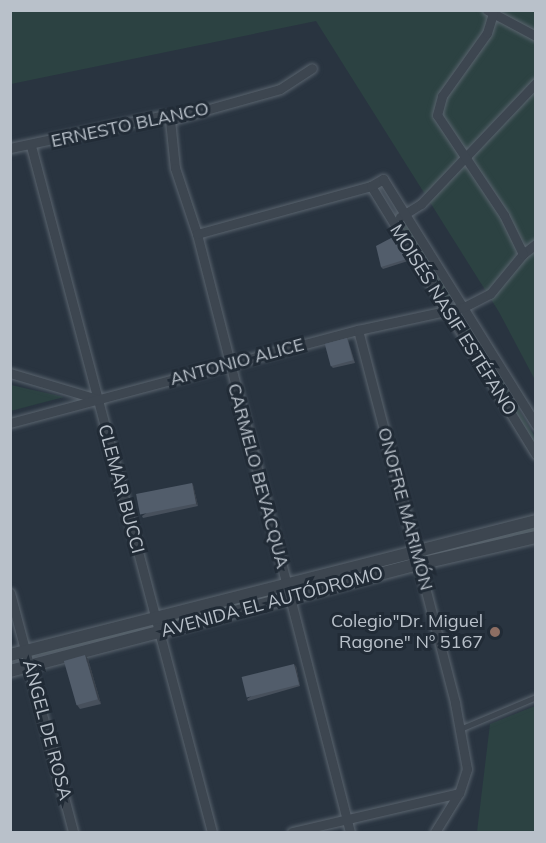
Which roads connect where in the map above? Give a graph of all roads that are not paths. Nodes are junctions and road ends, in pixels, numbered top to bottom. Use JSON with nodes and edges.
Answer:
{"nodes":[{"id":1,"x":490,"y":12,"type":"edge"},
{"id":2,"x":536,"y":36,"type":"edge"},
{"id":3,"x":312,"y":68,"type":"dead end"},
{"id":4,"x":536,"y":83,"type":"edge"},
{"id":5,"x":170,"y":120,"type":"junction"},
{"id":6,"x":31,"y":146,"type":"junction"},
{"id":7,"x":10,"y":148,"type":"edge"},
{"id":8,"x":465,"y":159,"type":"junction"},
{"id":9,"x":371,"y":186,"type":"junction"},
{"id":10,"x":405,"y":214,"type":"junction"},
{"id":11,"x":393,"y":221,"type":"junction"},
{"id":12,"x":197,"y":234,"type":"junction"},
{"id":13,"x":536,"y":244,"type":"edge"},
{"id":14,"x":523,"y":254,"type":"junction"},
{"id":15,"x":464,"y":307,"type":"junction"},
{"id":16,"x":445,"y":309,"type":"junction"},
{"id":17,"x":358,"y":330,"type":"junction"},
{"id":18,"x":228,"y":364,"type":"junction"},
{"id":19,"x":10,"y":373,"type":"edge"},
{"id":20,"x":97,"y":399,"type":"junction"},
{"id":21,"x":10,"y":423,"type":"edge"},
{"id":22,"x":536,"y":425,"type":"edge"},
{"id":23,"x":536,"y":454,"type":"edge"},
{"id":24,"x":536,"y":521,"type":"edge"},
{"id":25,"x":536,"y":537,"type":"edge"},
{"id":26,"x":415,"y":549,"type":"junction"},
{"id":27,"x":419,"y":564,"type":"junction"},
{"id":28,"x":286,"y":582,"type":"junction"},
{"id":29,"x":10,"y":593,"type":"edge"},
{"id":30,"x":291,"y":597,"type":"junction"},
{"id":31,"x":154,"y":617,"type":"junction"},
{"id":32,"x":158,"y":632,"type":"junction"},
{"id":33,"x":26,"y":650,"type":"junction"},
{"id":34,"x":10,"y":655,"type":"edge"},
{"id":35,"x":30,"y":666,"type":"junction"},
{"id":36,"x":10,"y":671,"type":"edge"},
{"id":37,"x":536,"y":697,"type":"edge"},
{"id":38,"x":460,"y":729,"type":"junction"},
{"id":39,"x":459,"y":793,"type":"junction"},
{"id":40,"x":347,"y":819,"type":"junction"},
{"id":41,"x":73,"y":832,"type":"edge"},
{"id":42,"x":212,"y":832,"type":"edge"},
{"id":43,"x":292,"y":832,"type":"edge"},
{"id":44,"x":350,"y":832,"type":"edge"},
{"id":45,"x":435,"y":832,"type":"edge"}],
"edges":[{"from":1,"to":2,"type":"street"},
{"from":1,"to":8,"type":"street"},
{"from":3,"to":5,"type":"street","name":"ERNESTO BLANCO"},
{"from":4,"to":8,"type":"street"},
{"from":5,"to":6,"type":"street","name":"ERNESTO BLANCO"},
{"from":5,"to":12,"type":"street","name":"CARMELO BEVACQUA"},
{"from":6,"to":7,"type":"street","name":"ERNESTO BLANCO"},
{"from":6,"to":20,"type":"street","name":"CLEMAR BUCCI"},
{"from":8,"to":10,"type":"street"},
{"from":8,"to":14,"type":"street"},
{"from":9,"to":10,"type":"street","name":"MOISÉS NASIF ESTÉFANO"},
{"from":9,"to":11,"type":"street","name":"MOISÉS NASIF ESTÉFANO"},
{"from":9,"to":12,"type":"street"},
{"from":10,"to":11,"type":"street"},
{"from":10,"to":15,"type":"street","name":"MOISÉS NASIF ESTÉFANO"},
{"from":11,"to":16,"type":"street","name":"MOISÉS NASIF ESTÉFANO"},
{"from":12,"to":18,"type":"street","name":"CARMELO BEVACQUA"},
{"from":13,"to":14,"type":"street"},
{"from":14,"to":15,"type":"street"},
{"from":15,"to":16,"type":"street","name":"ANTONIO ALICE"},
{"from":15,"to":22,"type":"street","name":"MOISÉS NASIF ESTÉFANO"},
{"from":16,"to":17,"type":"street","name":"ANTONIO ALICE"},
{"from":16,"to":23,"type":"street","name":"MOISÉS NASIF ESTÉFANO"},
{"from":17,"to":18,"type":"street","name":"ANTONIO ALICE"},
{"from":17,"to":26,"type":"street","name":"ONOFRE MARIMÓN"},
{"from":18,"to":20,"type":"street","name":"ANTONIO ALICE"},
{"from":18,"to":28,"type":"street","name":"CARMELO BEVACQUA"},
{"from":19,"to":20,"type":"street"},
{"from":20,"to":21,"type":"street","name":"ANTONIO ALICE"},
{"from":20,"to":31,"type":"street","name":"CLEMAR BUCCI"},
{"from":24,"to":26,"type":"street","name":"AVENIDA EL AUTÓDROMO"},
{"from":25,"to":27,"type":"street","name":"AVENIDA EL AUTÓDROMO"},
{"from":26,"to":27,"type":"street","name":"ONOFRE MARIMÓN"},
{"from":26,"to":28,"type":"street","name":"AVENIDA EL AUTÓDROMO"},
{"from":27,"to":30,"type":"street","name":"AVENIDA EL AUTÓDROMO"},
{"from":27,"to":38,"type":"street","name":"ONOFRE MARIMÓN"},
{"from":28,"to":30,"type":"street","name":"CARMELO BEVACQUA"},
{"from":28,"to":31,"type":"street","name":"AVENIDA EL AUTÓDROMO"},
{"from":29,"to":33,"type":"street","name":"ÁNGEL DE ROSA"},
{"from":30,"to":32,"type":"street","name":"AVENIDA EL AUTÓDROMO"},
{"from":30,"to":40,"type":"street","name":"CARMELO BEVACQUA"},
{"from":31,"to":32,"type":"street","name":"CLEMAR BUCCI"},
{"from":31,"to":33,"type":"street","name":"AVENIDA EL AUTÓDROMO"},
{"from":32,"to":35,"type":"street","name":"AVENIDA EL AUTÓDROMO"},
{"from":32,"to":42,"type":"street","name":"CLEMAR BUCCI"},
{"from":33,"to":34,"type":"street","name":"AVENIDA EL AUTÓDROMO"},
{"from":33,"to":35,"type":"street","name":"ÁNGEL DE ROSA"},
{"from":35,"to":36,"type":"street","name":"AVENIDA EL AUTÓDROMO"},
{"from":35,"to":41,"type":"street","name":"ÁNGEL DE ROSA"},
{"from":37,"to":38,"type":"lane"},
{"from":38,"to":39,"type":"street","name":"ONOFRE MARIMÓN"},
{"from":39,"to":40,"type":"street"},
{"from":39,"to":45,"type":"street","name":"ONOFRE MARIMÓN"},
{"from":40,"to":43,"type":"street"},
{"from":40,"to":44,"type":"street","name":"CARMELO BEVACQUA"}]}
